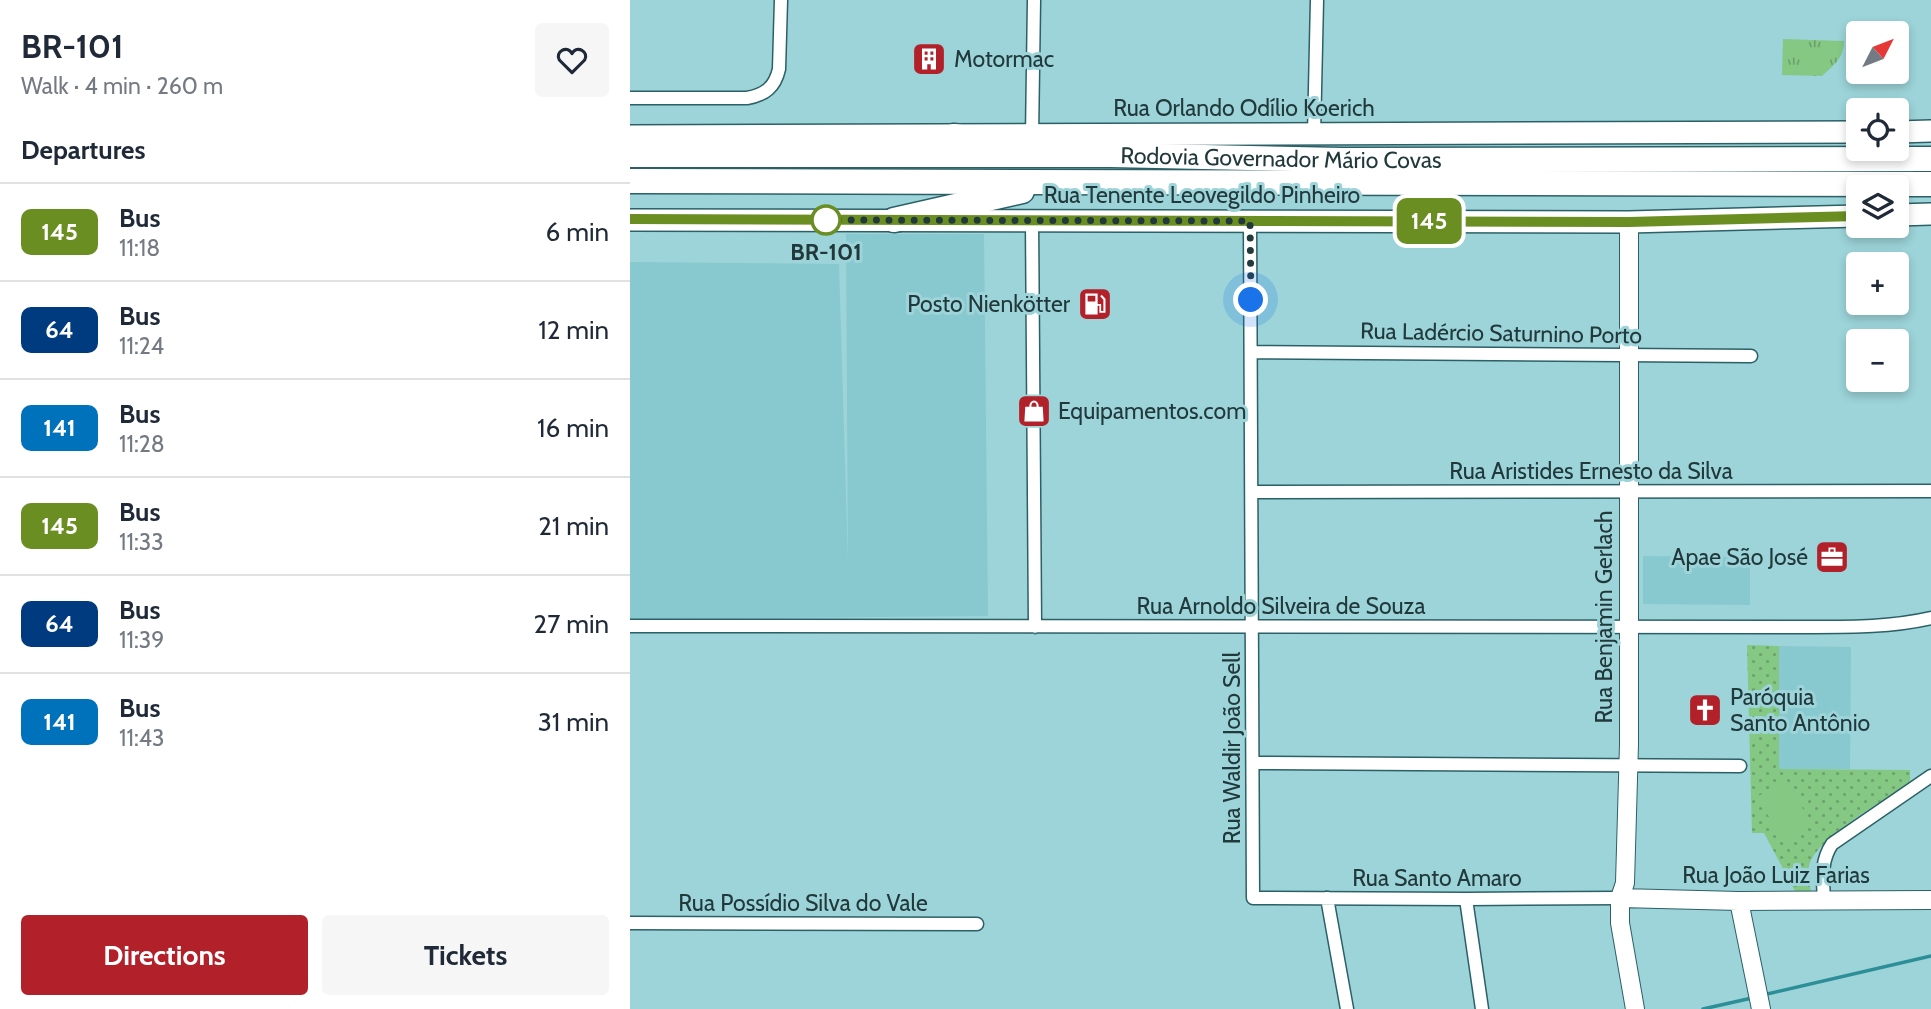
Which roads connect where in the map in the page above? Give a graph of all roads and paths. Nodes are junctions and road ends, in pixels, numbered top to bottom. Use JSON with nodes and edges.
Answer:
{"nodes":[{"id":1,"x":781,"y":0,"type":"edge"},
{"id":2,"x":1034,"y":0,"type":"edge"},
{"id":3,"x":1317,"y":0,"type":"edge"},
{"id":4,"x":630,"y":99,"type":"edge"},
{"id":5,"x":1909,"y":131,"type":"edge"},
{"id":6,"x":1931,"y":131,"type":"edge"},
{"id":7,"x":1846,"y":132,"type":"edge"},
{"id":8,"x":1314,"y":134,"type":"junction"},
{"id":9,"x":1032,"y":135,"type":"junction"},
{"id":10,"x":630,"y":136,"type":"edge"},
{"id":11,"x":953,"y":136,"type":"junction"},
{"id":12,"x":630,"y":155,"type":"edge"},
{"id":13,"x":1111,"y":155,"type":"junction"},
{"id":14,"x":1931,"y":159,"type":"edge"},
{"id":15,"x":630,"y":181,"type":"edge"},
{"id":16,"x":1057,"y":182,"type":"junction"},
{"id":17,"x":1931,"y":184,"type":"edge"},
{"id":18,"x":1931,"y":214,"type":"edge"},
{"id":19,"x":1909,"y":215,"type":"edge"},
{"id":20,"x":1846,"y":216,"type":"edge"},
{"id":21,"x":630,"y":219,"type":"edge"},
{"id":22,"x":894,"y":220,"type":"junction"},
{"id":23,"x":1032,"y":220,"type":"junction"},
{"id":24,"x":1250,"y":221,"type":"junction"},
{"id":25,"x":1629,"y":222,"type":"junction"},
{"id":26,"x":1251,"y":352,"type":"junction"},
{"id":27,"x":1629,"y":355,"type":"junction"},
{"id":28,"x":1751,"y":356,"type":"dead end"},
{"id":29,"x":1931,"y":491,"type":"edge"},
{"id":30,"x":1252,"y":492,"type":"junction"},
{"id":31,"x":1629,"y":492,"type":"junction"},
{"id":32,"x":1931,"y":618,"type":"edge"},
{"id":33,"x":630,"y":626,"type":"edge"},
{"id":34,"x":1035,"y":627,"type":"junction"},
{"id":35,"x":1252,"y":627,"type":"junction"},
{"id":36,"x":1629,"y":628,"type":"junction"},
{"id":37,"x":1253,"y":763,"type":"junction"},
{"id":38,"x":1629,"y":764,"type":"junction"},
{"id":39,"x":1740,"y":766,"type":"dead end"},
{"id":40,"x":1931,"y":776,"type":"edge"},
{"id":41,"x":1253,"y":898,"type":"joint"},
{"id":42,"x":1327,"y":898,"type":"junction"},
{"id":43,"x":1620,"y":898,"type":"junction"},
{"id":44,"x":1466,"y":900,"type":"junction"},
{"id":45,"x":1824,"y":900,"type":"junction"},
{"id":46,"x":1931,"y":900,"type":"edge"},
{"id":47,"x":1739,"y":901,"type":"junction"},
{"id":48,"x":630,"y":923,"type":"edge"},
{"id":49,"x":977,"y":925,"type":"dead end"},
{"id":50,"x":1760,"y":1003,"type":"edge"},
{"id":51,"x":1347,"y":1009,"type":"edge"},
{"id":52,"x":1482,"y":1009,"type":"edge"},
{"id":53,"x":1635,"y":1009,"type":"edge"}],
"edges":[{"from":1,"to":4,"type":"street"},
{"from":2,"to":9,"type":"street"},
{"from":3,"to":8,"type":"street"},
{"from":5,"to":6,"type":"main road"},
{"from":7,"to":8,"type":"main road","name":"Rua Orlando Odílio Koerich"},
{"from":8,"to":9,"type":"main road","name":"Rua Orlando Odílio Koerich"},
{"from":9,"to":11,"type":"main road","name":"Rua Orlando Odílio Koerich"},
{"from":10,"to":11,"type":"main road","name":"Rua Orlando Odílio Koerich"},
{"from":11,"to":13,"type":"highway"},
{"from":12,"to":13,"type":"highway","name":"Rodovia Governador Mário Covas"},
{"from":13,"to":14,"type":"highway","name":"Rodovia Governador Mário Covas"},
{"from":15,"to":16,"type":"highway","name":"Rodovia Governador Mário Covas"},
{"from":16,"to":17,"type":"highway","name":"Rodovia Governador Mário Covas"},
{"from":16,"to":22,"type":"highway"},
{"from":18,"to":19,"type":"main road"},
{"from":20,"to":25,"type":"main road","name":"Rua Tenente Leovegildo Pinheiro"},
{"from":21,"to":22,"type":"main road","name":"Rua Tenente Leovegildo Pinheiro"},
{"from":22,"to":23,"type":"main road","name":"Rua Tenente Leovegildo Pinheiro"},
{"from":23,"to":24,"type":"main road","name":"Rua Tenente Leovegildo Pinheiro"},
{"from":23,"to":34,"type":"street"},
{"from":24,"to":25,"type":"main road","name":"Rua Tenente Leovegildo Pinheiro"},
{"from":24,"to":26,"type":"street","name":"Rua Waldir João Sell"},
{"from":25,"to":27,"type":"main road","name":"Rua Benjamin Gerlach"},
{"from":26,"to":27,"type":"street","name":"Rua Ladércio Saturnino Porto"},
{"from":26,"to":30,"type":"street","name":"Rua Waldir João Sell"},
{"from":27,"to":28,"type":"street","name":"Rua Ladércio Saturnino Porto"},
{"from":27,"to":31,"type":"main road","name":"Rua Benjamin Gerlach"},
{"from":29,"to":31,"type":"street","name":"Rua Aristides Ernesto da Silva"},
{"from":30,"to":31,"type":"street","name":"Rua Aristides Ernesto da Silva"},
{"from":30,"to":35,"type":"street","name":"Rua Waldir João Sell"},
{"from":31,"to":36,"type":"main road","name":"Rua Benjamin Gerlach"},
{"from":32,"to":36,"type":"street","name":"Rua Arnoldo Silveira de Souza"},
{"from":33,"to":34,"type":"street","name":"Rua Arnoldo Silveira de Souza"},
{"from":34,"to":35,"type":"street","name":"Rua Arnoldo Silveira de Souza"},
{"from":35,"to":36,"type":"street","name":"Rua Arnoldo Silveira de Souza"},
{"from":35,"to":37,"type":"street","name":"Rua Waldir João Sell"},
{"from":36,"to":38,"type":"main road","name":"Rua Benjamin Gerlach"},
{"from":37,"to":38,"type":"street"},
{"from":37,"to":41,"type":"street","name":"Rua Waldir João Sell"},
{"from":38,"to":39,"type":"street"},
{"from":38,"to":43,"type":"main road","name":"Rua Benjamin Gerlach"},
{"from":40,"to":45,"type":"street"},
{"from":41,"to":42,"type":"street","name":"Rua Santo Amaro"},
{"from":42,"to":44,"type":"street","name":"Rua Santo Amaro"},
{"from":42,"to":51,"type":"street"},
{"from":43,"to":44,"type":"street","name":"Rua Santo Amaro"},
{"from":43,"to":47,"type":"main road","name":"Rua João Luiz Farias"},
{"from":43,"to":53,"type":"main road","name":"Rua Benjamin Gerlach"},
{"from":44,"to":52,"type":"street"},
{"from":45,"to":46,"type":"main road","name":"Rua João Luiz Farias"},
{"from":45,"to":47,"type":"main road","name":"Rua João Luiz Farias"},
{"from":47,"to":50,"type":"main road"},
{"from":48,"to":49,"type":"street","name":"Rua Possídio Silva do Vale"}]}
